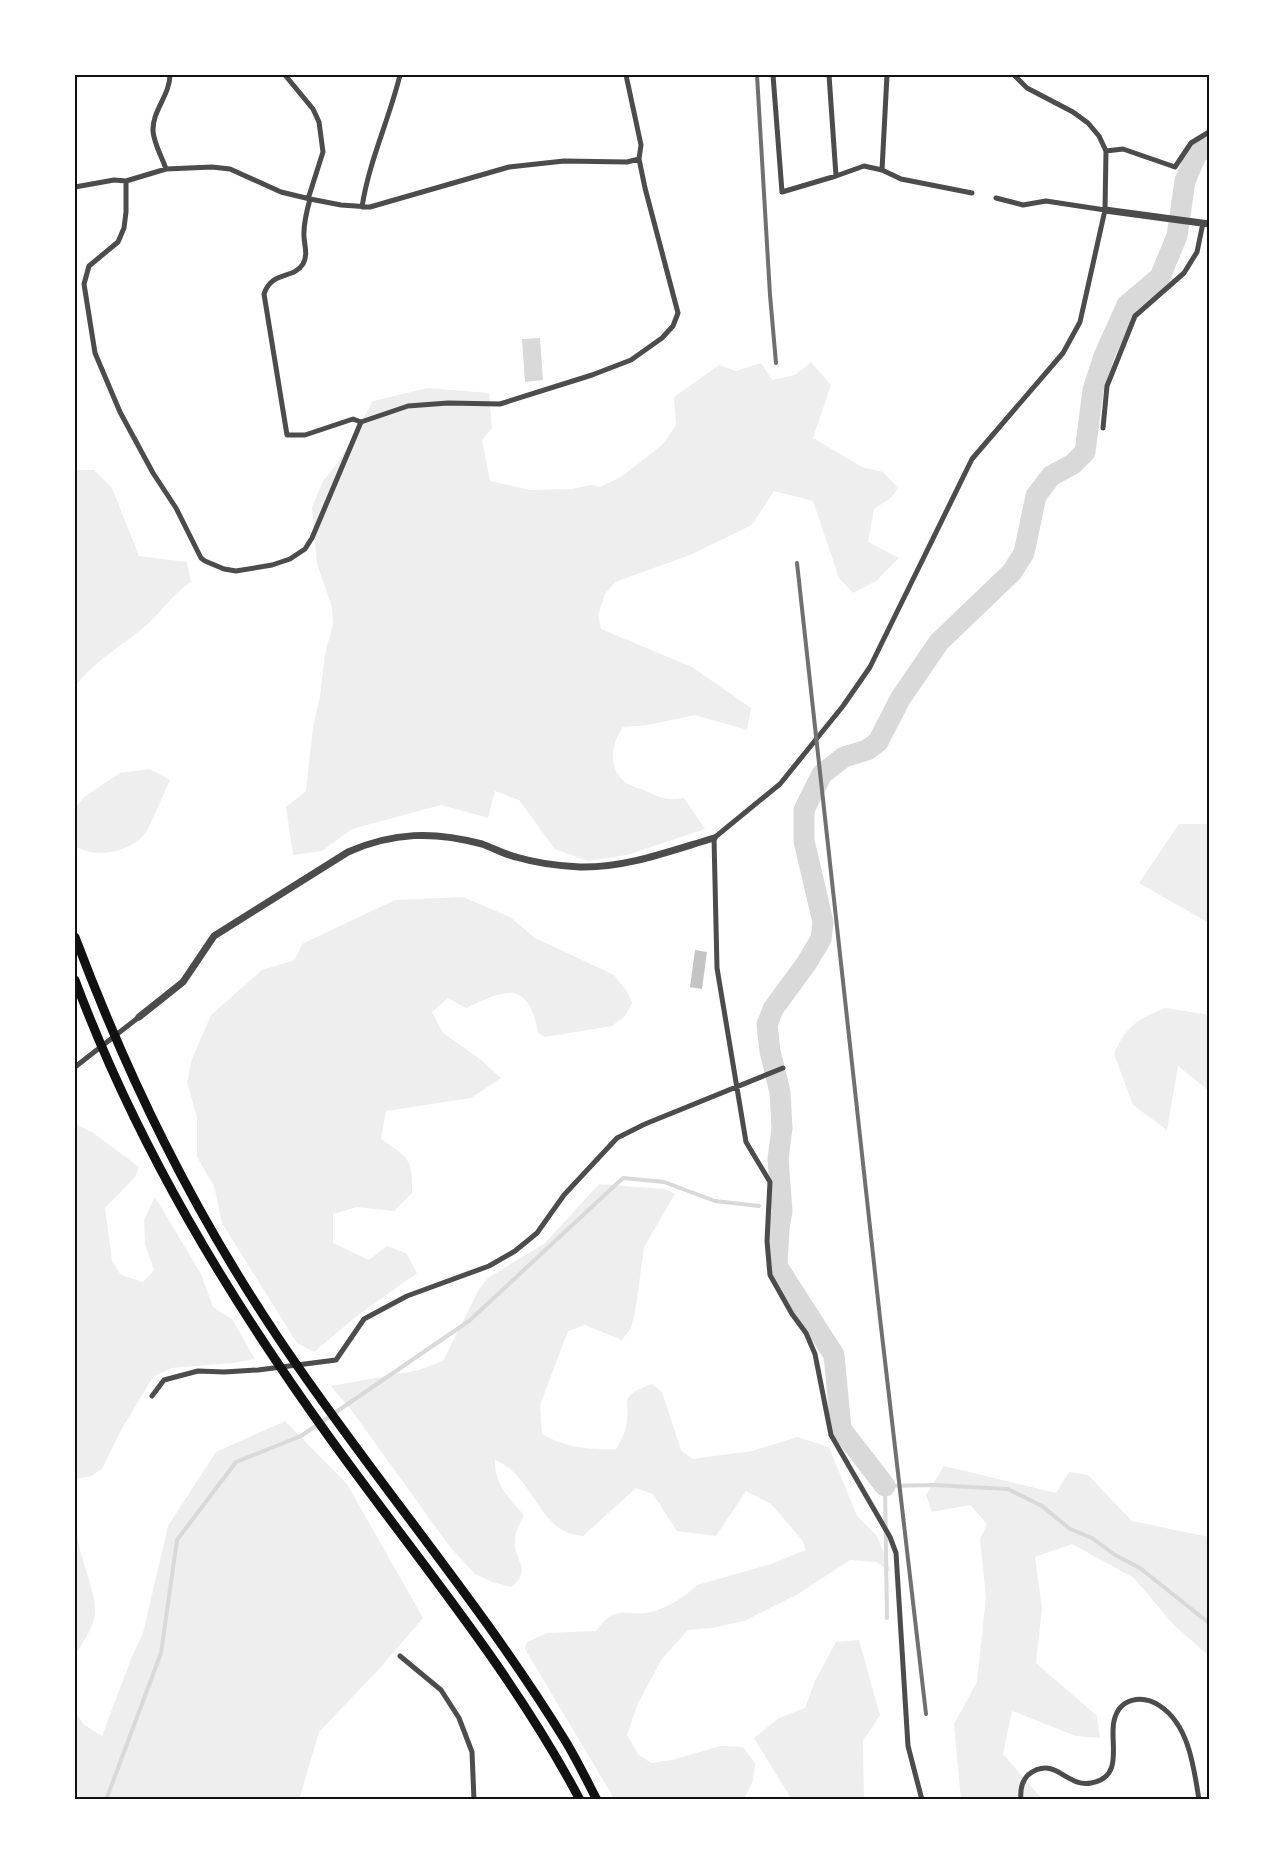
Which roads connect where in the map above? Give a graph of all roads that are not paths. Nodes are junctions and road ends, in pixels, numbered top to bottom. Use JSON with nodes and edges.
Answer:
{"nodes":[{"id":1,"x":170,"y":75,"type":"edge"},
{"id":2,"x":285,"y":75,"type":"edge"},
{"id":3,"x":400,"y":75,"type":"edge"},
{"id":4,"x":626,"y":75,"type":"edge"},
{"id":5,"x":774,"y":75,"type":"edge"},
{"id":6,"x":829,"y":75,"type":"edge"},
{"id":7,"x":887,"y":75,"type":"edge"},
{"id":8,"x":1014,"y":75,"type":"edge"},
{"id":9,"x":1209,"y":132,"type":"edge"},
{"id":10,"x":1106,"y":151,"type":"junction"},
{"id":11,"x":639,"y":159,"type":"junction"},
{"id":12,"x":166,"y":169,"type":"junction"},
{"id":13,"x":882,"y":170,"type":"junction"},
{"id":14,"x":836,"y":176,"type":"junction"},
{"id":15,"x":126,"y":181,"type":"junction"},
{"id":16,"x":75,"y":187,"type":"edge"},
{"id":17,"x":972,"y":193,"type":"dead end"},
{"id":18,"x":996,"y":198,"type":"dead end"},
{"id":19,"x":309,"y":199,"type":"junction"},
{"id":20,"x":362,"y":207,"type":"junction"},
{"id":21,"x":1105,"y":210,"type":"junction"},
{"id":22,"x":1206,"y":223,"type":"edge"},
{"id":23,"x":362,"y":422,"type":"junction"},
{"id":24,"x":1103,"y":428,"type":"dead end"},
{"id":25,"x":714,"y":838,"type":"junction"},
{"id":26,"x":75,"y":937,"type":"edge"},
{"id":27,"x":75,"y":980,"type":"edge"},
{"id":28,"x":139,"y":1017,"type":"joint"},
{"id":29,"x":75,"y":1067,"type":"edge"},
{"id":30,"x":783,"y":1068,"type":"dead end"},
{"id":31,"x":738,"y":1085,"type":"junction"},
{"id":32,"x":152,"y":1396,"type":"dead end"},
{"id":33,"x":400,"y":1656,"type":"dead end"},
{"id":34,"x":474,"y":1800,"type":"edge"},
{"id":35,"x":580,"y":1800,"type":"edge"},
{"id":36,"x":597,"y":1800,"type":"edge"},
{"id":37,"x":922,"y":1800,"type":"edge"},
{"id":38,"x":1021,"y":1800,"type":"edge"},
{"id":39,"x":1199,"y":1800,"type":"edge"}],
"edges":[{"from":1,"to":12,"type":"street"},
{"from":2,"to":19,"type":"street"},
{"from":3,"to":20,"type":"street"},
{"from":4,"to":11,"type":"street"},
{"from":5,"to":14,"type":"street"},
{"from":6,"to":14,"type":"street"},
{"from":7,"to":13,"type":"street"},
{"from":8,"to":10,"type":"street"},
{"from":9,"to":10,"type":"street"},
{"from":10,"to":21,"type":"street"},
{"from":11,"to":20,"type":"street"},
{"from":11,"to":23,"type":"street"},
{"from":12,"to":15,"type":"street"},
{"from":12,"to":19,"type":"street"},
{"from":13,"to":14,"type":"street"},
{"from":13,"to":17,"type":"street"},
{"from":15,"to":16,"type":"street"},
{"from":15,"to":23,"type":"street"},
{"from":18,"to":21,"type":"street"},
{"from":19,"to":20,"type":"street"},
{"from":19,"to":23,"type":"street"},
{"from":21,"to":22,"type":"street"},
{"from":21,"to":25,"type":"street"},
{"from":22,"to":24,"type":"street"},
{"from":25,"to":28,"type":"street"},
{"from":25,"to":31,"type":"street"},
{"from":26,"to":36,"type":"highway"},
{"from":27,"to":35,"type":"highway"},
{"from":28,"to":29,"type":"street"},
{"from":30,"to":31,"type":"street"},
{"from":31,"to":32,"type":"street"},
{"from":31,"to":37,"type":"street"},
{"from":33,"to":34,"type":"street"},
{"from":38,"to":39,"type":"street"}]}
